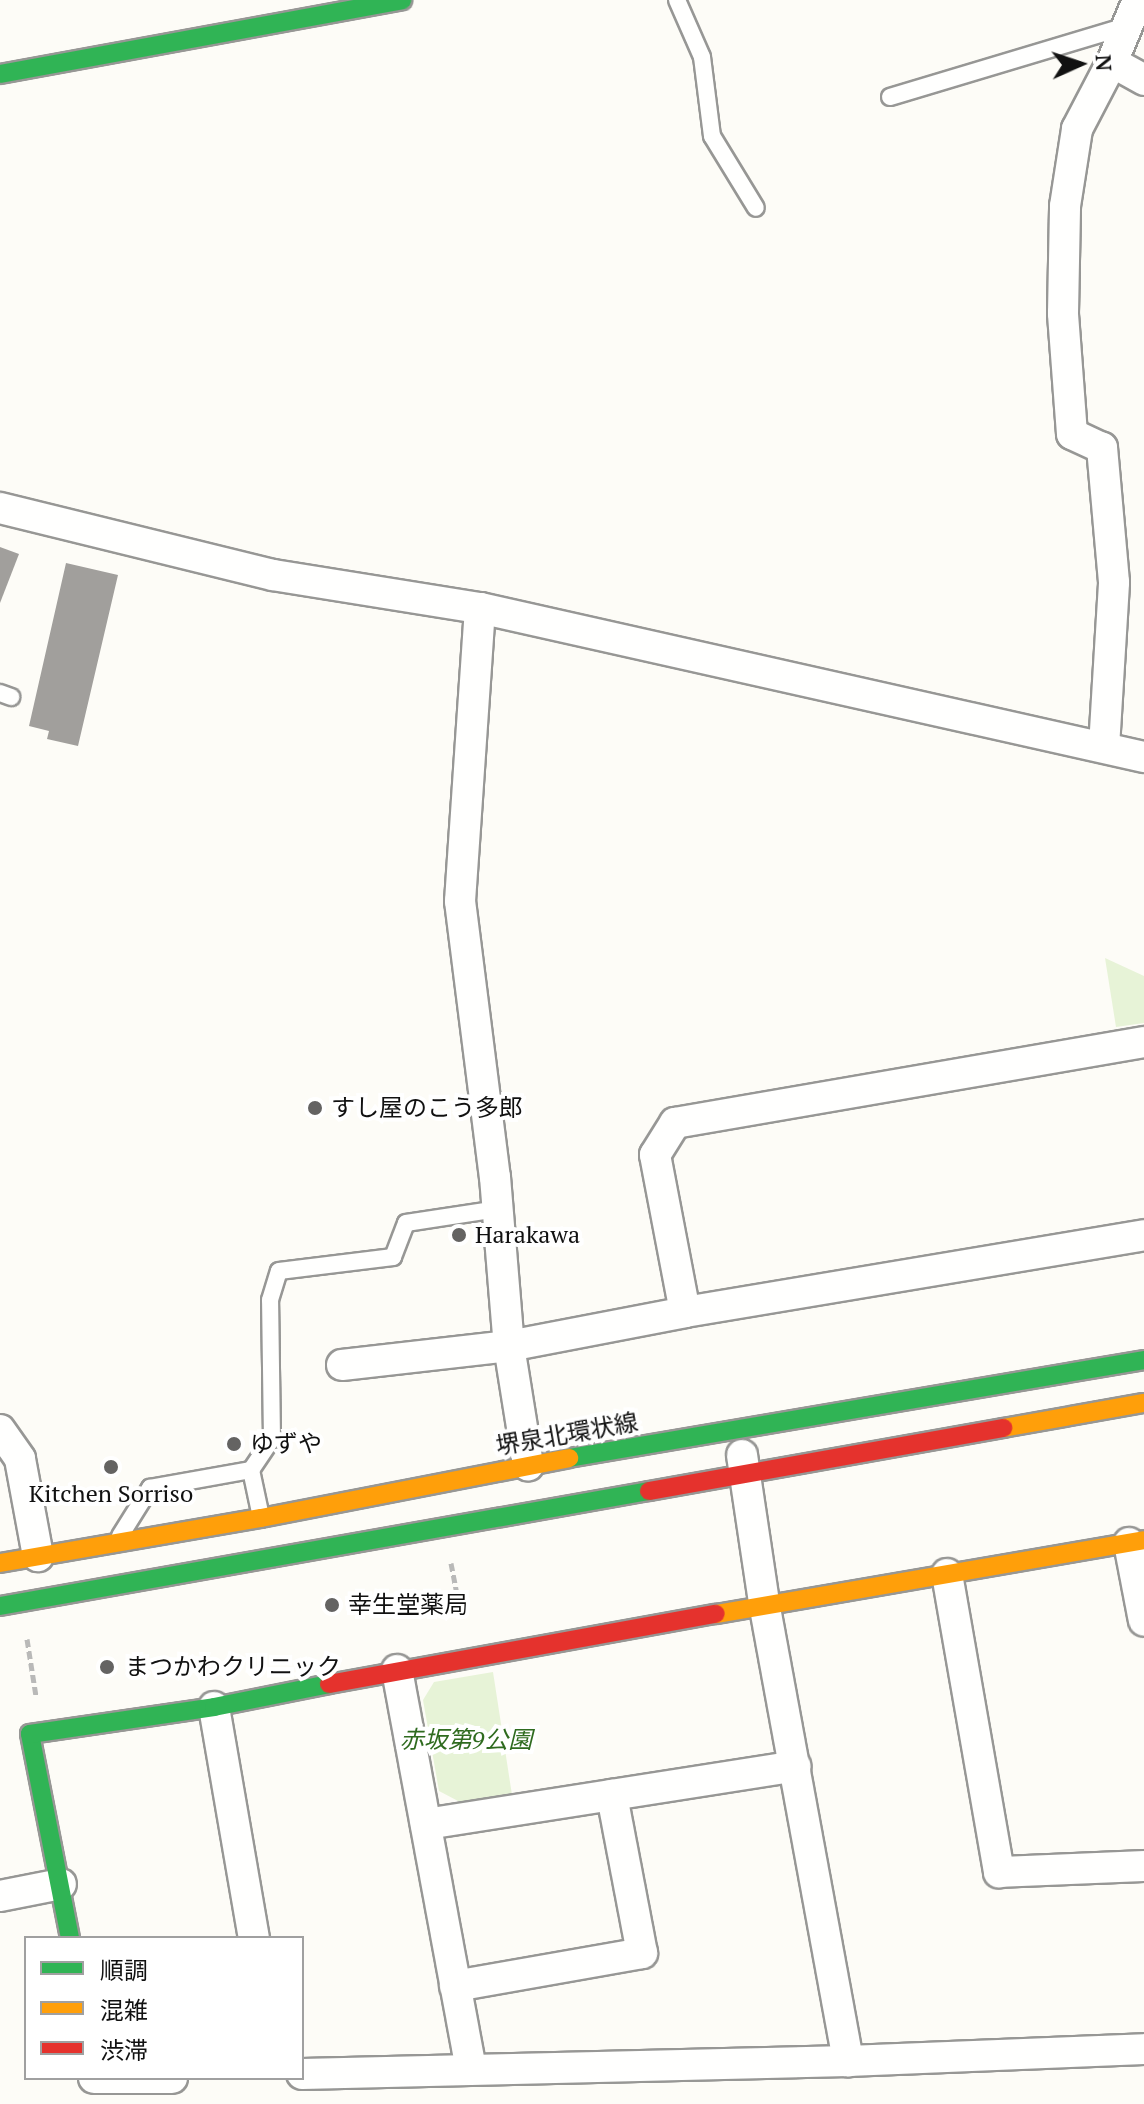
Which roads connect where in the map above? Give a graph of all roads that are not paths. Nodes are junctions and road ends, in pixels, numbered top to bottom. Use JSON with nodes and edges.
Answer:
{"nodes":[{"id":1,"x":402,"y":0,"type":"edge"},
{"id":2,"x":677,"y":0,"type":"edge"},
{"id":3,"x":1133,"y":13,"type":"edge"},
{"id":4,"x":1112,"y":62,"type":"junction"},
{"id":5,"x":0,"y":74,"type":"edge"},
{"id":6,"x":1144,"y":80,"type":"edge"},
{"id":7,"x":890,"y":97,"type":"dead end"},
{"id":8,"x":756,"y":208,"type":"dead end"},
{"id":9,"x":0,"y":508,"type":"edge"},
{"id":10,"x":480,"y":608,"type":"junction"},
{"id":11,"x":1104,"y":747,"type":"junction"},
{"id":12,"x":1144,"y":757,"type":"edge"},
{"id":13,"x":1144,"y":1042,"type":"edge"},
{"id":14,"x":497,"y":1209,"type":"junction"},
{"id":15,"x":1144,"y":1235,"type":"edge"},
{"id":16,"x":685,"y":1312,"type":"junction"},
{"id":17,"x":509,"y":1346,"type":"junction"},
{"id":18,"x":1144,"y":1360,"type":"edge"},
{"id":19,"x":342,"y":1365,"type":"dead end"},
{"id":20,"x":1144,"y":1403,"type":"edge"},
{"id":21,"x":0,"y":1430,"type":"edge"},
{"id":22,"x":737,"y":1430,"type":"junction"},
{"id":23,"x":528,"y":1465,"type":"junction"},
{"id":24,"x":251,"y":1470,"type":"junction"},
{"id":25,"x":745,"y":1474,"type":"junction"},
{"id":26,"x":261,"y":1518,"type":"junction"},
{"id":27,"x":1137,"y":1542,"type":"edge"},
{"id":28,"x":116,"y":1543,"type":"junction"},
{"id":29,"x":38,"y":1556,"type":"junction"},
{"id":30,"x":0,"y":1563,"type":"edge"},
{"id":31,"x":947,"y":1574,"type":"junction"},
{"id":32,"x":0,"y":1606,"type":"edge"},
{"id":33,"x":765,"y":1608,"type":"junction"},
{"id":34,"x":1144,"y":1621,"type":"edge"},
{"id":35,"x":397,"y":1670,"type":"junction"},
{"id":36,"x":214,"y":1707,"type":"junction"},
{"id":37,"x":795,"y":1766,"type":"junction"},
{"id":38,"x":612,"y":1795,"type":"junction"},
{"id":39,"x":426,"y":1824,"type":"junction"},
{"id":40,"x":1144,"y":1866,"type":"edge"},
{"id":41,"x":61,"y":1884,"type":"junction"},
{"id":42,"x":0,"y":1896,"type":"edge"},
{"id":43,"x":70,"y":1936,"type":"edge"},
{"id":44,"x":254,"y":1936,"type":"edge"},
{"id":45,"x":455,"y":1986,"type":"junction"},
{"id":46,"x":1144,"y":2049,"type":"edge"},
{"id":47,"x":848,"y":2061,"type":"junction"},
{"id":48,"x":471,"y":2068,"type":"junction"},
{"id":49,"x":304,"y":2074,"type":"edge"}],
"edges":[{"from":1,"to":5,"type":"main road"},
{"from":2,"to":8,"type":"lane"},
{"from":3,"to":4,"type":"street"},
{"from":3,"to":7,"type":"lane"},
{"from":4,"to":6,"type":"street"},
{"from":4,"to":11,"type":"street"},
{"from":9,"to":10,"type":"street"},
{"from":10,"to":11,"type":"street"},
{"from":10,"to":14,"type":"street"},
{"from":11,"to":12,"type":"street"},
{"from":13,"to":16,"type":"street"},
{"from":14,"to":17,"type":"street"},
{"from":14,"to":24,"type":"lane"},
{"from":15,"to":16,"type":"street"},
{"from":16,"to":17,"type":"street"},
{"from":17,"to":19,"type":"street"},
{"from":17,"to":23,"type":"street"},
{"from":18,"to":22,"type":"main road","name":"堺泉北環状線"},
{"from":20,"to":25,"type":"main road"},
{"from":21,"to":29,"type":"street"},
{"from":22,"to":23,"type":"main road","name":"堺泉北環状線"},
{"from":22,"to":25,"type":"street"},
{"from":23,"to":26,"type":"main road","name":"堺泉北環状線"},
{"from":24,"to":26,"type":"lane"},
{"from":24,"to":28,"type":"lane"},
{"from":25,"to":32,"type":"main road"},
{"from":25,"to":33,"type":"street"},
{"from":26,"to":28,"type":"main road","name":"堺泉北環状線"},
{"from":27,"to":31,"type":"main road"},
{"from":27,"to":34,"type":"street"},
{"from":28,"to":29,"type":"main road","name":"堺泉北環状線"},
{"from":29,"to":30,"type":"main road","name":"堺泉北環状線"},
{"from":31,"to":33,"type":"main road"},
{"from":31,"to":40,"type":"street"},
{"from":33,"to":35,"type":"main road"},
{"from":33,"to":37,"type":"street"},
{"from":35,"to":36,"type":"main road"},
{"from":35,"to":39,"type":"street"},
{"from":36,"to":41,"type":"main road"},
{"from":36,"to":44,"type":"street"},
{"from":37,"to":38,"type":"street"},
{"from":37,"to":47,"type":"street"},
{"from":38,"to":39,"type":"street"},
{"from":38,"to":45,"type":"street"},
{"from":39,"to":45,"type":"street"},
{"from":41,"to":42,"type":"street"},
{"from":41,"to":43,"type":"main road"},
{"from":45,"to":48,"type":"street"},
{"from":46,"to":47,"type":"street"},
{"from":47,"to":48,"type":"street"},
{"from":48,"to":49,"type":"street"}]}
